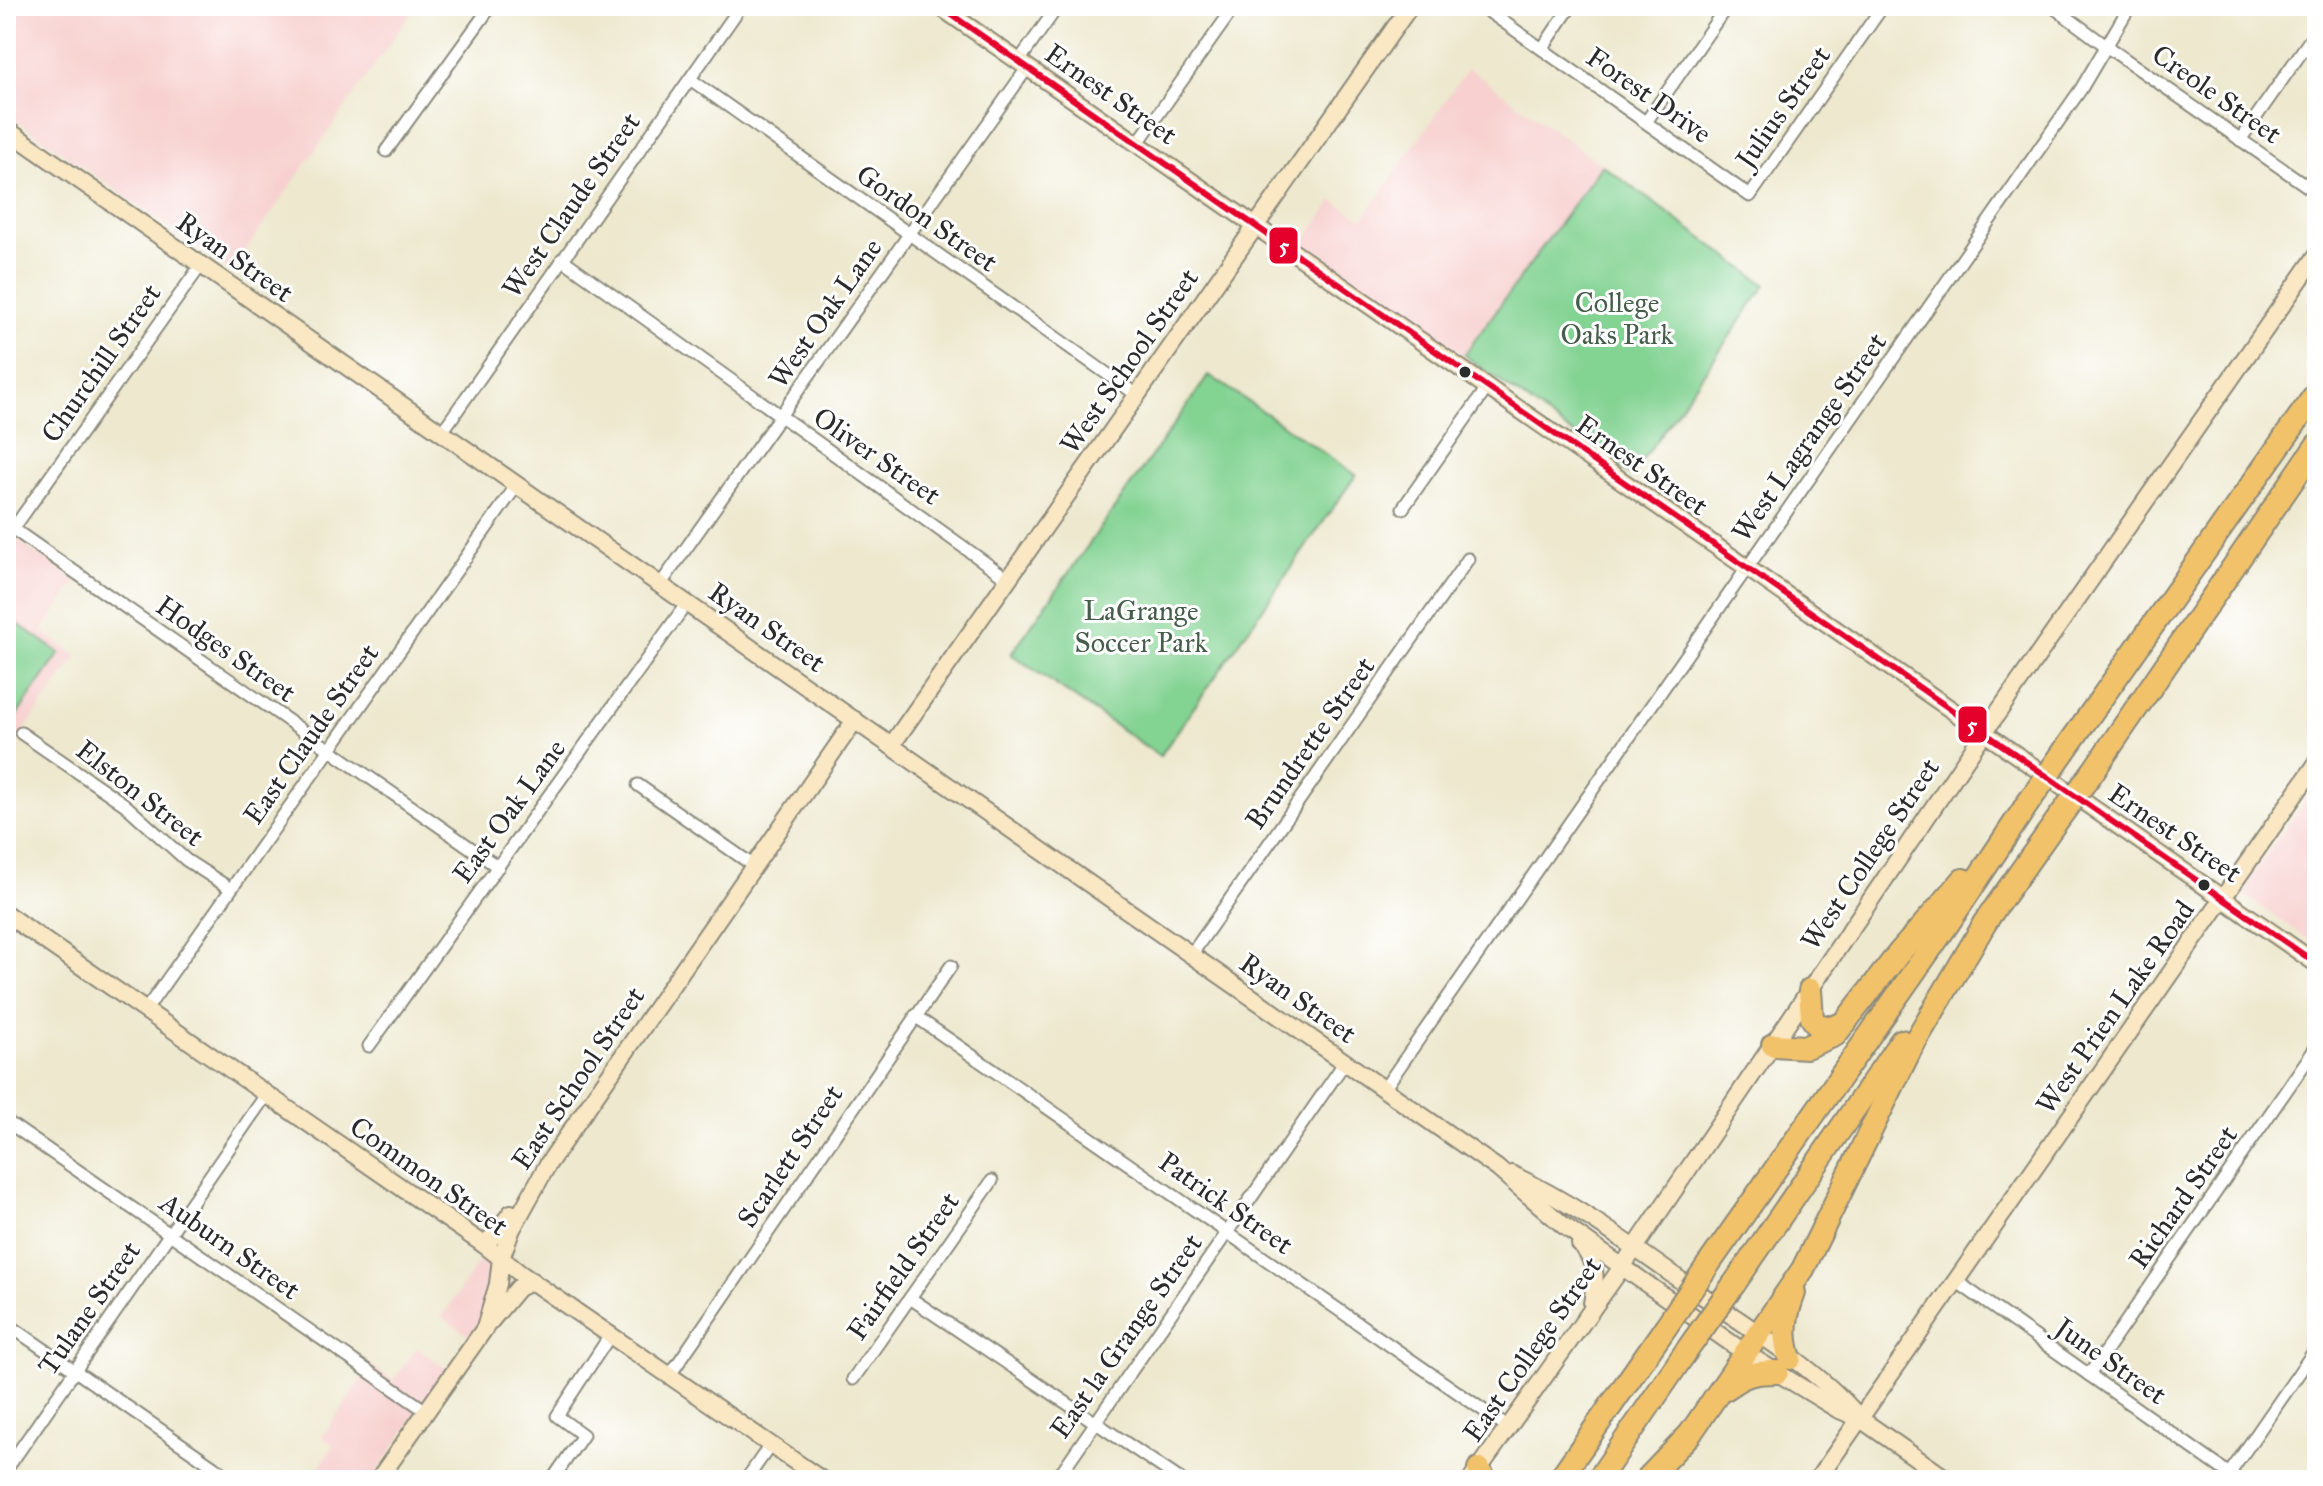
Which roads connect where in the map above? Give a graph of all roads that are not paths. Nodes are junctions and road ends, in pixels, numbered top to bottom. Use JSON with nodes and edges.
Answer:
{"nodes":[{"id":1,"x":491,"y":6,"type":"edge"},
{"id":2,"x":741,"y":6,"type":"edge"},
{"id":3,"x":939,"y":6,"type":"edge"},
{"id":4,"x":1058,"y":6,"type":"edge"},
{"id":5,"x":1235,"y":6,"type":"edge"},
{"id":6,"x":1410,"y":6,"type":"edge"},
{"id":7,"x":1481,"y":6,"type":"edge"},
{"id":8,"x":1571,"y":6,"type":"edge"},
{"id":9,"x":1727,"y":6,"type":"edge"},
{"id":10,"x":1883,"y":6,"type":"edge"},
{"id":11,"x":2052,"y":6,"type":"edge"},
{"id":12,"x":2130,"y":6,"type":"edge"},
{"id":13,"x":2317,"y":30,"type":"edge"},
{"id":14,"x":2106,"y":46,"type":"junction"},
{"id":15,"x":1542,"y":49,"type":"junction"},
{"id":16,"x":1024,"y":64,"type":"junction"},
{"id":17,"x":690,"y":79,"type":"junction"},
{"id":18,"x":1646,"y":122,"type":"junction"},
{"id":19,"x":6,"y":129,"type":"edge"},
{"id":20,"x":2240,"y":140,"type":"junction"},
{"id":21,"x":1137,"y":144,"type":"junction"},
{"id":22,"x":386,"y":151,"type":"dead end"},
{"id":23,"x":2317,"y":193,"type":"edge"},
{"id":24,"x":1750,"y":196,"type":"joint"},
{"id":25,"x":1255,"y":227,"type":"junction"},
{"id":26,"x":909,"y":235,"type":"junction"},
{"id":27,"x":2317,"y":255,"type":"edge"},
{"id":28,"x":562,"y":259,"type":"junction"},
{"id":29,"x":201,"y":265,"type":"junction"},
{"id":30,"x":1487,"y":388,"type":"junction"},
{"id":31,"x":2317,"y":392,"type":"edge"},
{"id":32,"x":1137,"y":395,"type":"junction"},
{"id":33,"x":781,"y":417,"type":"junction"},
{"id":34,"x":442,"y":432,"type":"junction"},
{"id":35,"x":2317,"y":445,"type":"edge"},
{"id":36,"x":517,"y":485,"type":"junction"},
{"id":37,"x":1403,"y":508,"type":"dead end"},
{"id":38,"x":10,"y":527,"type":"edge"},
{"id":39,"x":1468,"y":559,"type":"dead end"},
{"id":40,"x":1746,"y":569,"type":"junction"},
{"id":41,"x":1008,"y":579,"type":"junction"},
{"id":42,"x":660,"y":585,"type":"junction"},
{"id":43,"x":687,"y":603,"type":"junction"},
{"id":44,"x":855,"y":720,"type":"junction"},
{"id":45,"x":21,"y":733,"type":"dead end"},
{"id":46,"x":1983,"y":734,"type":"junction"},
{"id":47,"x":891,"y":746,"type":"junction"},
{"id":48,"x":329,"y":751,"type":"junction"},
{"id":49,"x":2317,"y":763,"type":"edge"},
{"id":50,"x":638,"y":785,"type":"dead end"},
{"id":51,"x":2015,"y":823,"type":"junction"},
{"id":52,"x":754,"y":866,"type":"junction"},
{"id":53,"x":498,"y":867,"type":"junction"},
{"id":54,"x":231,"y":889,"type":"junction"},
{"id":55,"x":2224,"y":897,"type":"junction"},
{"id":56,"x":1991,"y":913,"type":"junction"},
{"id":57,"x":6,"y":914,"type":"edge"},
{"id":58,"x":1191,"y":955,"type":"junction"},
{"id":59,"x":2317,"y":964,"type":"edge"},
{"id":60,"x":951,"y":966,"type":"dead end"},
{"id":61,"x":1810,"y":990,"type":"junction"},
{"id":62,"x":145,"y":1011,"type":"junction"},
{"id":63,"x":915,"y":1016,"type":"junction"},
{"id":64,"x":1847,"y":1021,"type":"junction"},
{"id":65,"x":1773,"y":1045,"type":"junction"},
{"id":66,"x":369,"y":1046,"type":"dead end"},
{"id":67,"x":2317,"y":1046,"type":"edge"},
{"id":68,"x":1345,"y":1062,"type":"junction"},
{"id":69,"x":1384,"y":1089,"type":"junction"},
{"id":70,"x":266,"y":1095,"type":"junction"},
{"id":71,"x":6,"y":1121,"type":"edge"},
{"id":72,"x":548,"y":1164,"type":"junction"},
{"id":73,"x":1497,"y":1168,"type":"junction"},
{"id":74,"x":992,"y":1181,"type":"dead end"},
{"id":75,"x":1563,"y":1225,"type":"junction"},
{"id":76,"x":1226,"y":1232,"type":"junction"},
{"id":77,"x":170,"y":1234,"type":"junction"},
{"id":78,"x":483,"y":1244,"type":"junction"},
{"id":79,"x":1634,"y":1248,"type":"junction"},
{"id":80,"x":501,"y":1258,"type":"junction"},
{"id":81,"x":1809,"y":1258,"type":"junction"},
{"id":82,"x":1622,"y":1267,"type":"junction"},
{"id":83,"x":532,"y":1281,"type":"junction"},
{"id":84,"x":1956,"y":1281,"type":"junction"},
{"id":85,"x":910,"y":1298,"type":"junction"},
{"id":86,"x":1590,"y":1312,"type":"junction"},
{"id":87,"x":6,"y":1323,"type":"edge"},
{"id":88,"x":485,"y":1328,"type":"junction"},
{"id":89,"x":1757,"y":1333,"type":"junction"},
{"id":90,"x":611,"y":1334,"type":"junction"},
{"id":91,"x":2317,"y":1347,"type":"edge"},
{"id":92,"x":1745,"y":1353,"type":"junction"},
{"id":93,"x":1783,"y":1365,"type":"junction"},
{"id":94,"x":75,"y":1371,"type":"junction"},
{"id":95,"x":670,"y":1375,"type":"junction"},
{"id":96,"x":2089,"y":1375,"type":"junction"},
{"id":97,"x":853,"y":1379,"type":"dead end"},
{"id":98,"x":1708,"y":1409,"type":"junction"},
{"id":99,"x":426,"y":1411,"type":"junction"},
{"id":100,"x":1859,"y":1418,"type":"junction"},
{"id":101,"x":1096,"y":1422,"type":"junction"},
{"id":102,"x":1509,"y":1428,"type":"junction"},
{"id":103,"x":771,"y":1444,"type":"junction"},
{"id":104,"x":6,"y":1470,"type":"edge"},
{"id":105,"x":1478,"y":1476,"type":"edge"},
{"id":106,"x":2231,"y":1478,"type":"edge"},
{"id":107,"x":233,"y":1480,"type":"edge"},
{"id":108,"x":378,"y":1480,"type":"edge"},
{"id":109,"x":552,"y":1480,"type":"edge"},
{"id":110,"x":746,"y":1480,"type":"edge"},
{"id":111,"x":822,"y":1480,"type":"edge"},
{"id":112,"x":1056,"y":1480,"type":"edge"},
{"id":113,"x":1181,"y":1480,"type":"edge"},
{"id":114,"x":1559,"y":1480,"type":"edge"},
{"id":115,"x":1598,"y":1480,"type":"edge"},
{"id":116,"x":1646,"y":1480,"type":"edge"},
{"id":117,"x":1817,"y":1480,"type":"edge"},
{"id":118,"x":1948,"y":1480,"type":"edge"}],
"edges":[{"from":1,"to":22,"type":"street"},
{"from":2,"to":17,"type":"street","name":"West Claude Street"},
{"from":3,"to":16,"type":"street","name":"Ernest Street"},
{"from":4,"to":16,"type":"street","name":"West Oak Lane"},
{"from":5,"to":21,"type":"street"},
{"from":6,"to":25,"type":"street","name":"West School Street"},
{"from":7,"to":15,"type":"street","name":"Forest Drive"},
{"from":8,"to":15,"type":"street"},
{"from":9,"to":18,"type":"street"},
{"from":10,"to":24,"type":"street","name":"Julius Street"},
{"from":11,"to":14,"type":"street","name":"Creole Street"},
{"from":12,"to":14,"type":"street","name":"West Lagrange Street"},
{"from":13,"to":20,"type":"street"},
{"from":14,"to":20,"type":"street","name":"Creole Street"},
{"from":14,"to":40,"type":"street","name":"West Lagrange Street"},
{"from":15,"to":18,"type":"street","name":"Forest Drive"},
{"from":16,"to":21,"type":"street","name":"Ernest Street"},
{"from":16,"to":26,"type":"street","name":"West Oak Lane"},
{"from":17,"to":26,"type":"street","name":"Gordon Street"},
{"from":17,"to":28,"type":"street","name":"West Claude Street"},
{"from":18,"to":24,"type":"street","name":"Forest Drive"},
{"from":19,"to":29,"type":"street","name":"Ryan Street"},
{"from":20,"to":23,"type":"street","name":"Creole Street"},
{"from":21,"to":25,"type":"street","name":"Ernest Street"},
{"from":25,"to":30,"type":"street","name":"Ernest Street"},
{"from":25,"to":32,"type":"street","name":"West School Street"},
{"from":26,"to":32,"type":"street","name":"Gordon Street"},
{"from":26,"to":33,"type":"street","name":"West Oak Lane"},
{"from":27,"to":46,"type":"street","name":"West College Street"},
{"from":28,"to":33,"type":"street","name":"Oliver Street"},
{"from":28,"to":34,"type":"street","name":"West Claude Street"},
{"from":29,"to":34,"type":"street","name":"Ryan Street"},
{"from":29,"to":38,"type":"street","name":"Churchill Street"},
{"from":30,"to":37,"type":"street"},
{"from":30,"to":40,"type":"street","name":"Ernest Street"},
{"from":31,"to":51,"type":"highway","bridge":true},
{"from":32,"to":41,"type":"street","name":"West School Street"},
{"from":33,"to":41,"type":"street","name":"Oliver Street"},
{"from":33,"to":42,"type":"street","name":"West Oak Lane"},
{"from":34,"to":36,"type":"street","name":"Ryan Street"},
{"from":35,"to":56,"type":"highway","bridge":true},
{"from":36,"to":42,"type":"street","name":"Ryan Street"},
{"from":36,"to":48,"type":"street","name":"East Claude Street"},
{"from":38,"to":48,"type":"street","name":"Hodges Street"},
{"from":39,"to":58,"type":"street","name":"Brundrette Street"},
{"from":40,"to":46,"type":"street","name":"Ernest Street"},
{"from":40,"to":69,"type":"street","name":"West Lagrange Street"},
{"from":41,"to":47,"type":"street","name":"West School Street"},
{"from":42,"to":43,"type":"street","name":"Ryan Street"},
{"from":43,"to":44,"type":"street","name":"Ryan Street"},
{"from":43,"to":53,"type":"street","name":"East Oak Lane"},
{"from":44,"to":47,"type":"street","name":"Ryan Street"},
{"from":44,"to":52,"type":"street","name":"East School Street"},
{"from":45,"to":54,"type":"street","name":"Elston Street"},
{"from":46,"to":55,"type":"street","name":"Ernest Street"},
{"from":46,"to":61,"type":"street","name":"West College Street"},
{"from":47,"to":58,"type":"street","name":"Ryan Street"},
{"from":48,"to":53,"type":"street","name":"Hodges Street"},
{"from":48,"to":54,"type":"street","name":"East Claude Street"},
{"from":49,"to":55,"type":"street","name":"West Prien Lake Road"},
{"from":50,"to":52,"type":"street"},
{"from":51,"to":64,"type":"highway"},
{"from":51,"to":114,"type":"highway","bridge":true},
{"from":52,"to":72,"type":"street","name":"East School Street"},
{"from":53,"to":66,"type":"street","name":"East Oak Lane"},
{"from":54,"to":62,"type":"street","name":"East Claude Street"},
{"from":55,"to":59,"type":"street","name":"Ernest Street"},
{"from":55,"to":84,"type":"street","name":"West Prien Lake Road"},
{"from":56,"to":81,"type":"highway"},
{"from":56,"to":115,"type":"highway","bridge":true},
{"from":57,"to":62,"type":"street","name":"Common Street"},
{"from":58,"to":68,"type":"street","name":"Ryan Street"},
{"from":60,"to":63,"type":"street","name":"Scarlett Street"},
{"from":61,"to":64,"type":"highway"},
{"from":61,"to":65,"type":"street","name":"West College Street"},
{"from":62,"to":70,"type":"street","name":"Common Street"},
{"from":63,"to":76,"type":"street","name":"Patrick Street"},
{"from":63,"to":95,"type":"street","name":"Scarlett Street"},
{"from":64,"to":65,"type":"highway"},
{"from":65,"to":79,"type":"street","name":"West College Street"},
{"from":67,"to":96,"type":"street","name":"Richard Street"},
{"from":68,"to":69,"type":"street","name":"Ryan Street"},
{"from":68,"to":76,"type":"street","name":"East la Grange Street"},
{"from":69,"to":73,"type":"street","name":"Ryan Street"},
{"from":70,"to":77,"type":"street","name":"Tulane Street"},
{"from":70,"to":78,"type":"street","name":"Common Street"},
{"from":71,"to":77,"type":"street","name":"Auburn Street"},
{"from":72,"to":78,"type":"street"},
{"from":72,"to":80,"type":"street","name":"East School Street"},
{"from":73,"to":75,"type":"street","name":"Ryan Street"},
{"from":73,"to":79,"type":"street","name":"Ryan Street"},
{"from":74,"to":85,"type":"street","name":"Fairfield Street"},
{"from":75,"to":82,"type":"street","name":"Ryan Street"},
{"from":75,"to":86,"type":"street"},
{"from":76,"to":101,"type":"street","name":"East la Grange Street"},
{"from":76,"to":102,"type":"street","name":"Patrick Street"},
{"from":77,"to":94,"type":"street","name":"Tulane Street"},
{"from":77,"to":99,"type":"street","name":"Auburn Street"},
{"from":78,"to":80,"type":"street","name":"Common Street"},
{"from":79,"to":82,"type":"street","name":"East College Street"},
{"from":79,"to":89,"type":"street","name":"Ryan Street"},
{"from":80,"to":83,"type":"street","name":"Common Street"},
{"from":80,"to":88,"type":"street","name":"East School Street"},
{"from":81,"to":89,"type":"highway"},
{"from":81,"to":93,"type":"highway"},
{"from":82,"to":86,"type":"street","name":"East College Street"},
{"from":82,"to":92,"type":"street","name":"Ryan Street"},
{"from":83,"to":88,"type":"street"},
{"from":83,"to":90,"type":"street","name":"Common Street"},
{"from":84,"to":96,"type":"street","name":"June Street"},
{"from":84,"to":100,"type":"street","name":"West Prien Lake Road"},
{"from":85,"to":97,"type":"street","name":"Fairfield Street"},
{"from":85,"to":101,"type":"street"},
{"from":86,"to":102,"type":"street","name":"East College Street"},
{"from":87,"to":94,"type":"street"},
{"from":88,"to":99,"type":"street","name":"East School Street"},
{"from":89,"to":92,"type":"highway"},
{"from":89,"to":93,"type":"street","name":"Ryan Street"},
{"from":90,"to":95,"type":"street","name":"Common Street"},
{"from":90,"to":109,"type":"street"},
{"from":91,"to":106,"type":"street"},
{"from":92,"to":93,"type":"street","name":"Ryan Street"},
{"from":92,"to":98,"type":"highway"},
{"from":93,"to":98,"type":"highway"},
{"from":93,"to":100,"type":"street","name":"Ryan Street"},
{"from":94,"to":104,"type":"street","name":"Tulane Street"},
{"from":94,"to":107,"type":"street"},
{"from":95,"to":103,"type":"street","name":"Common Street"},
{"from":96,"to":106,"type":"street","name":"June Street"},
{"from":98,"to":116,"type":"highway"},
{"from":99,"to":108,"type":"street","name":"East School Street"},
{"from":100,"to":117,"type":"street","name":"West Prien Lake Road"},
{"from":100,"to":118,"type":"street","name":"Ryan Street"},
{"from":101,"to":112,"type":"street","name":"East la Grange Street"},
{"from":101,"to":113,"type":"street"},
{"from":102,"to":105,"type":"street","name":"East College Street"},
{"from":103,"to":110,"type":"street"},
{"from":103,"to":111,"type":"street","name":"Common Street"}]}
